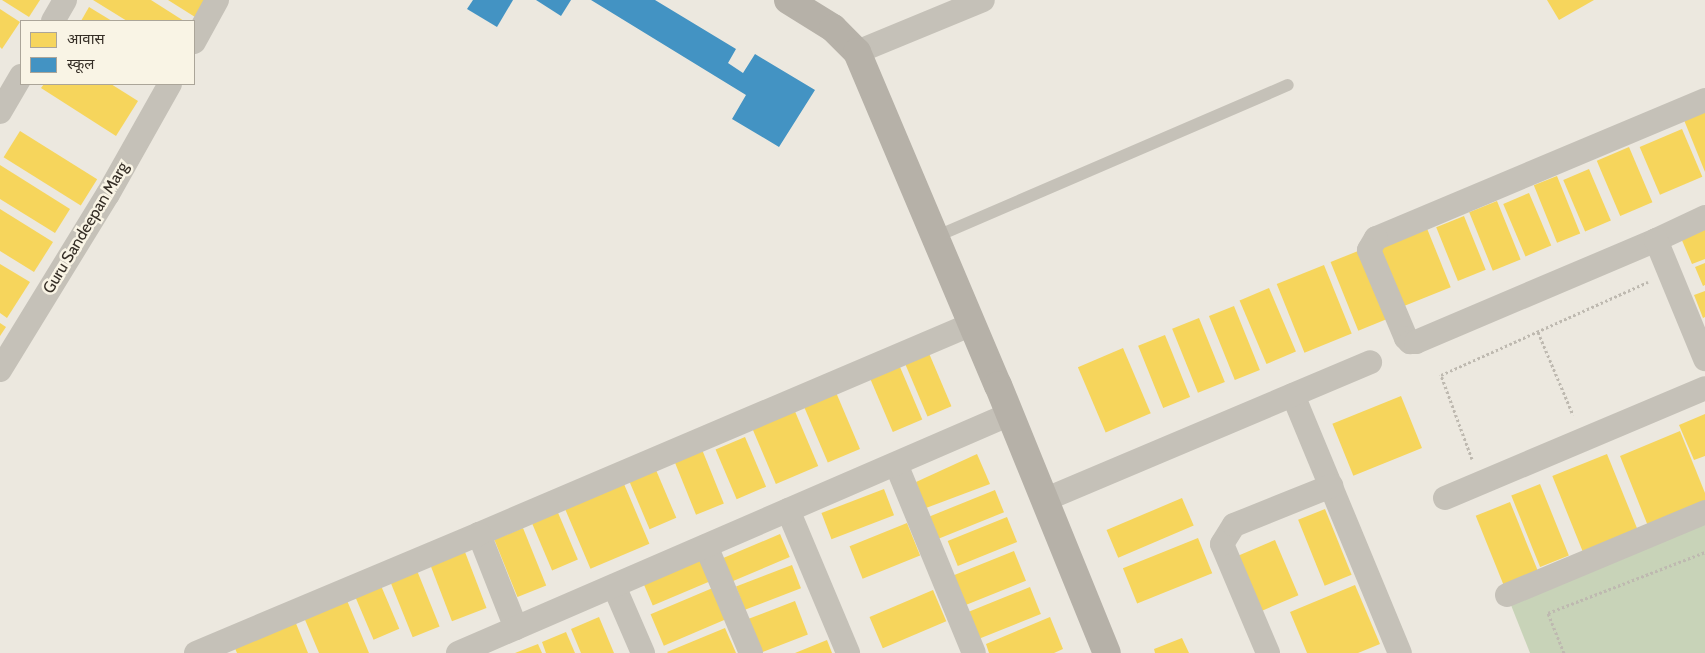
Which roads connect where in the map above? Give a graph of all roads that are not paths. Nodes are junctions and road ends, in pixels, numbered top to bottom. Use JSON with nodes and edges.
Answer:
{"nodes":[{"id":1,"x":65,"y":0,"type":"edge"},
{"id":2,"x":217,"y":0,"type":"edge"},
{"id":3,"x":788,"y":0,"type":"edge"},
{"id":4,"x":983,"y":0,"type":"edge"},
{"id":5,"x":54,"y":20,"type":"edge"},
{"id":6,"x":195,"y":40,"type":"edge"},
{"id":7,"x":857,"y":52,"type":"junction"},
{"id":8,"x":20,"y":78,"type":"edge"},
{"id":9,"x":169,"y":85,"type":"edge"},
{"id":10,"x":1288,"y":85,"type":"dead end"},
{"id":11,"x":1705,"y":100,"type":"edge"},
{"id":12,"x":0,"y":112,"type":"edge"},
{"id":13,"x":1705,"y":217,"type":"edge"},
{"id":14,"x":935,"y":237,"type":"junction"},
{"id":15,"x":1656,"y":240,"type":"junction"},
{"id":16,"x":972,"y":324,"type":"junction"},
{"id":17,"x":1705,"y":359,"type":"edge"},
{"id":18,"x":1370,"y":362,"type":"dead end"},
{"id":19,"x":0,"y":370,"type":"edge"},
{"id":20,"x":1705,"y":388,"type":"edge"},
{"id":21,"x":1293,"y":394,"type":"junction"},
{"id":22,"x":1008,"y":415,"type":"junction"},
{"id":23,"x":896,"y":464,"type":"junction"},
{"id":24,"x":1331,"y":486,"type":"junction"},
{"id":25,"x":1445,"y":498,"type":"dead end"},
{"id":26,"x":1044,"y":500,"type":"junction"},
{"id":27,"x":788,"y":510,"type":"junction"},
{"id":28,"x":1705,"y":512,"type":"edge"},
{"id":29,"x":479,"y":534,"type":"junction"},
{"id":30,"x":706,"y":546,"type":"junction"},
{"id":31,"x":614,"y":586,"type":"junction"},
{"id":32,"x":1507,"y":595,"type":"dead end"},
{"id":33,"x":516,"y":628,"type":"junction"},
{"id":34,"x":196,"y":653,"type":"edge"},
{"id":35,"x":458,"y":653,"type":"edge"},
{"id":36,"x":643,"y":653,"type":"edge"},
{"id":37,"x":751,"y":653,"type":"edge"},
{"id":38,"x":848,"y":653,"type":"edge"},
{"id":39,"x":974,"y":653,"type":"edge"},
{"id":40,"x":1107,"y":653,"type":"edge"},
{"id":41,"x":1268,"y":653,"type":"edge"},
{"id":42,"x":1400,"y":653,"type":"edge"}],
"edges":[{"from":1,"to":5,"type":"street"},
{"from":2,"to":6,"type":"street"},
{"from":3,"to":7,"type":"street"},
{"from":4,"to":7,"type":"street"},
{"from":7,"to":14,"type":"street"},
{"from":8,"to":12,"type":"street"},
{"from":9,"to":19,"type":"street","name":"Guru Sandeepan Marg"},
{"from":10,"to":14,"type":"lane"},
{"from":11,"to":15,"type":"street"},
{"from":13,"to":15,"type":"street"},
{"from":14,"to":16,"type":"street"},
{"from":15,"to":17,"type":"street"},
{"from":16,"to":22,"type":"street"},
{"from":16,"to":29,"type":"street"},
{"from":18,"to":21,"type":"street"},
{"from":20,"to":25,"type":"street"},
{"from":21,"to":24,"type":"street"},
{"from":21,"to":26,"type":"street"},
{"from":22,"to":23,"type":"street"},
{"from":22,"to":26,"type":"street"},
{"from":23,"to":27,"type":"street"},
{"from":23,"to":39,"type":"street"},
{"from":24,"to":41,"type":"street"},
{"from":24,"to":42,"type":"street"},
{"from":26,"to":40,"type":"street"},
{"from":27,"to":30,"type":"street"},
{"from":27,"to":38,"type":"street"},
{"from":28,"to":32,"type":"street"},
{"from":29,"to":33,"type":"street"},
{"from":29,"to":34,"type":"street"},
{"from":30,"to":31,"type":"street"},
{"from":30,"to":37,"type":"street"},
{"from":31,"to":33,"type":"street"},
{"from":31,"to":36,"type":"street"},
{"from":33,"to":35,"type":"street"}]}
